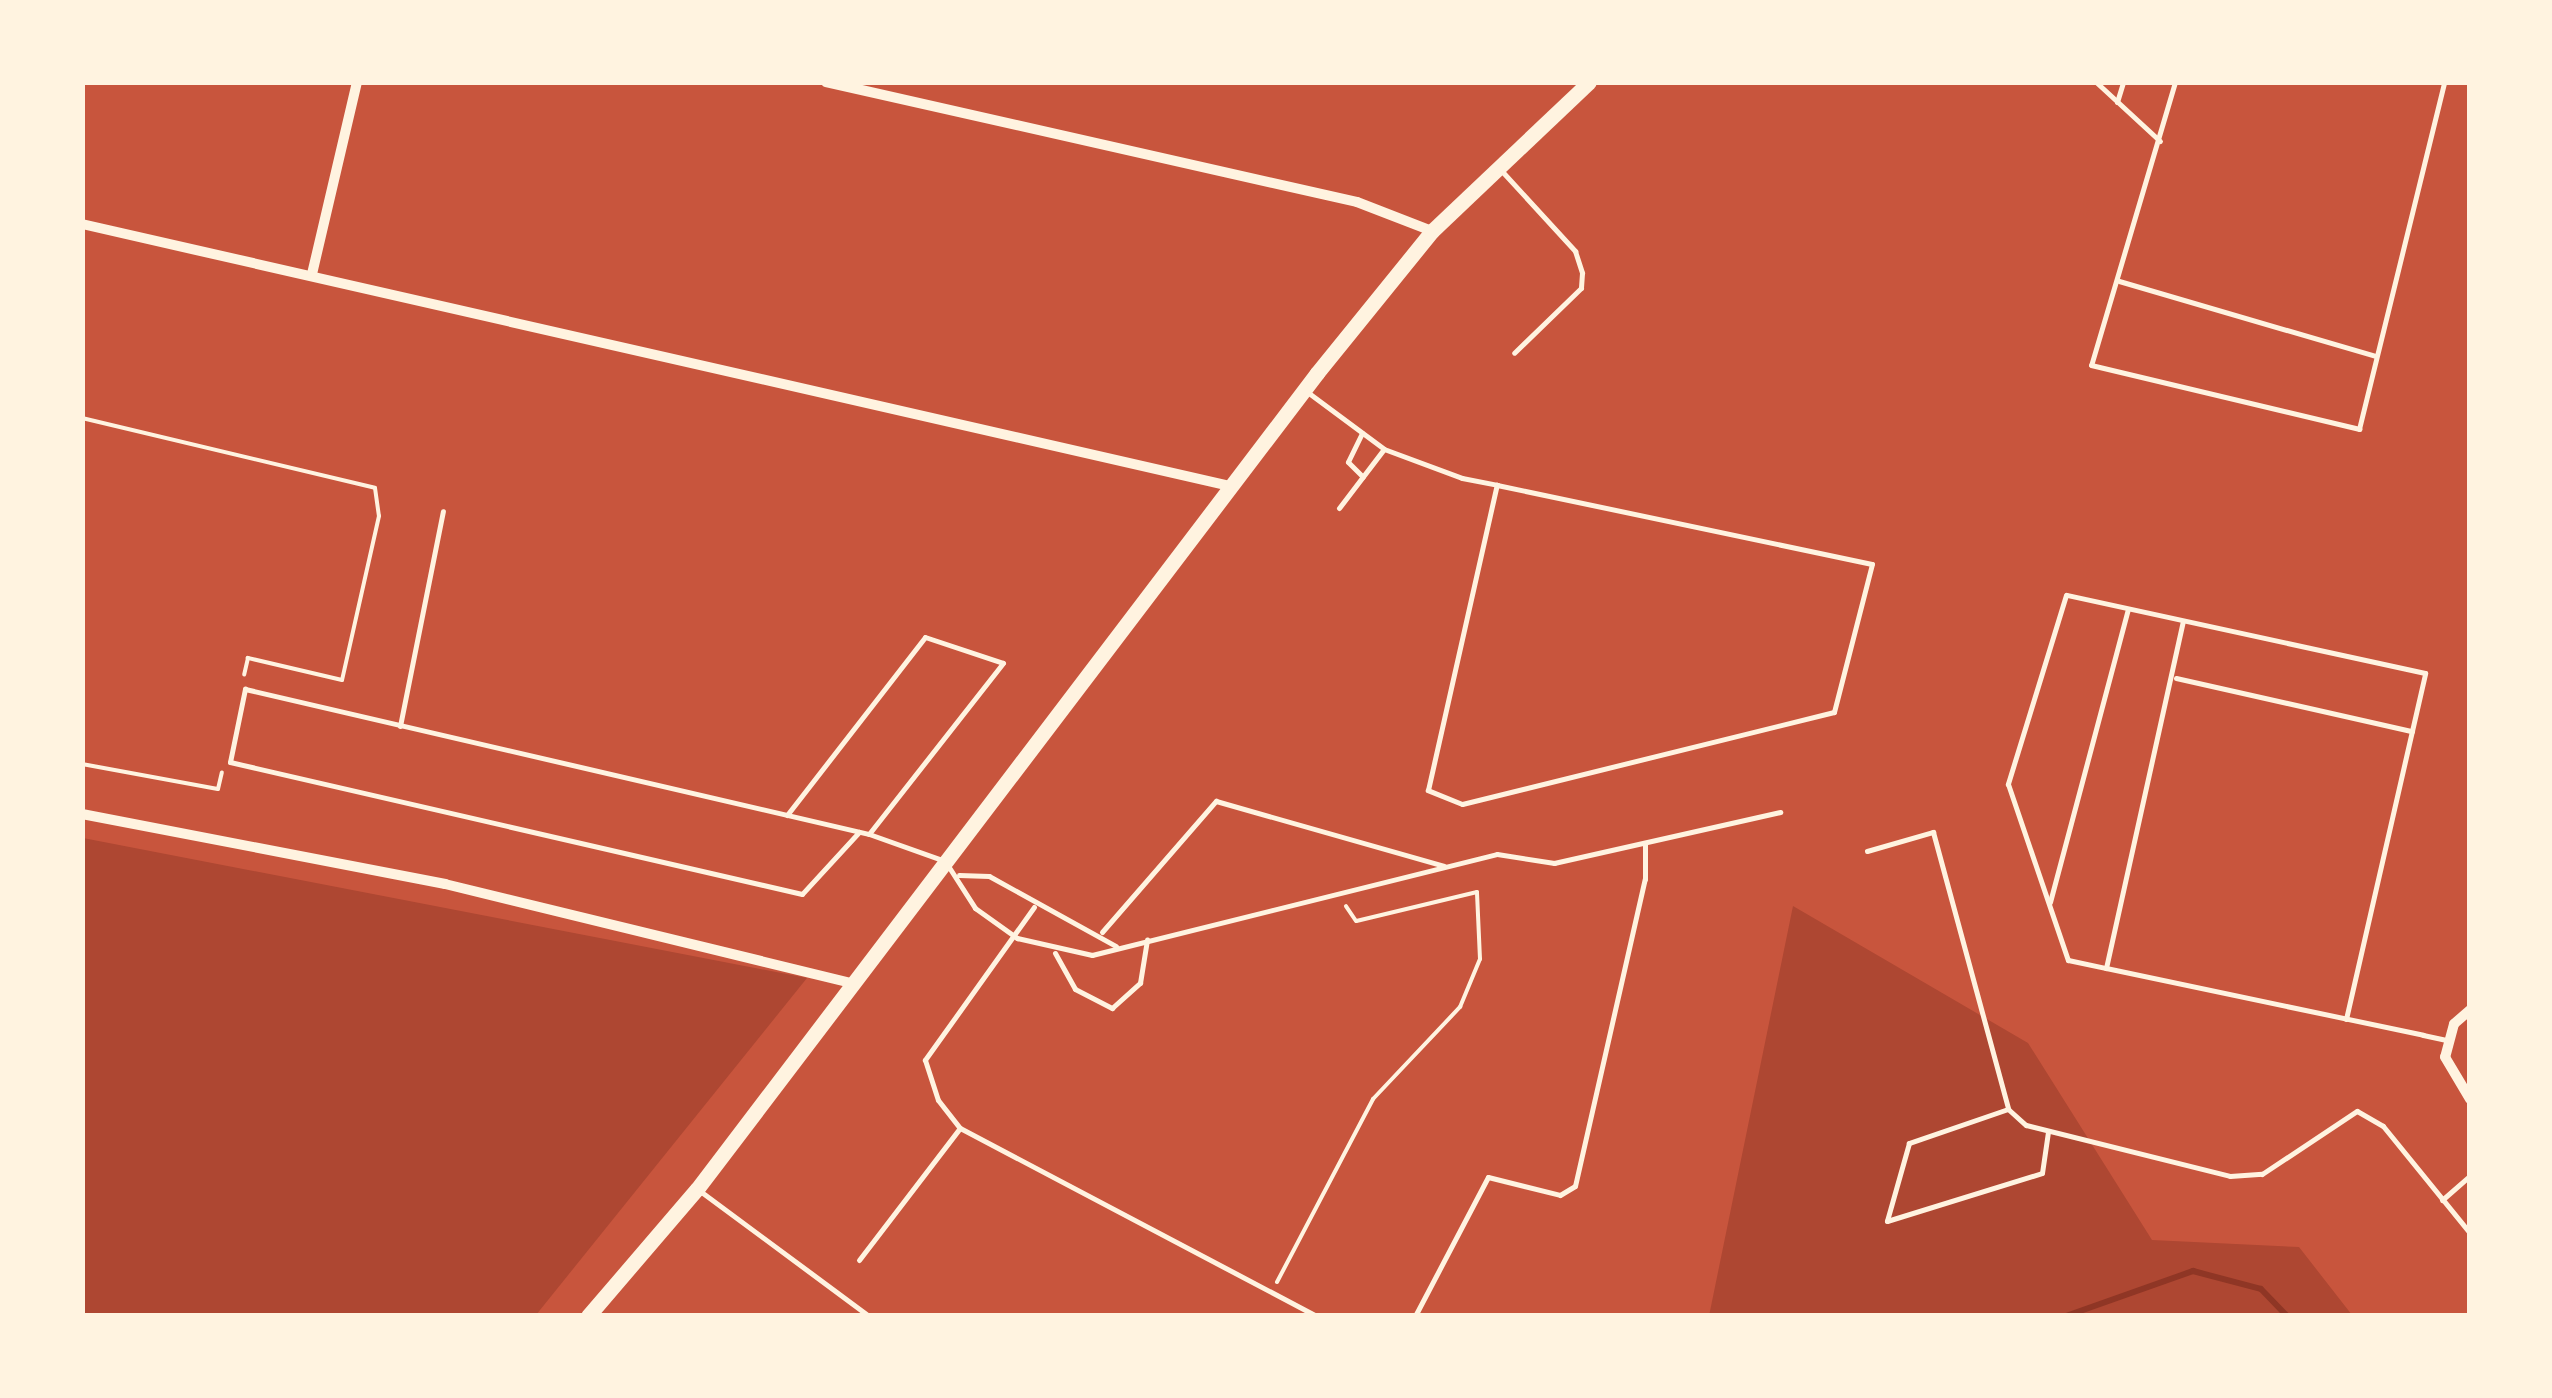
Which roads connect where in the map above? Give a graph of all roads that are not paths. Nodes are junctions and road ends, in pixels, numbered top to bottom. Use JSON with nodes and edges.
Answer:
{"nodes":[{"id":1,"x":357,"y":82,"type":"edge"},
{"id":2,"x":826,"y":82,"type":"edge"},
{"id":3,"x":1589,"y":82,"type":"edge"},
{"id":4,"x":2096,"y":82,"type":"edge"},
{"id":5,"x":2123,"y":82,"type":"edge"},
{"id":6,"x":2175,"y":82,"type":"edge"},
{"id":7,"x":2444,"y":82,"type":"edge"},
{"id":8,"x":2117,"y":102,"type":"junction"},
{"id":9,"x":2160,"y":141,"type":"junction"},
{"id":10,"x":1497,"y":166,"type":"junction"},
{"id":11,"x":82,"y":224,"type":"edge"},
{"id":12,"x":1432,"y":231,"type":"junction"},
{"id":13,"x":312,"y":274,"type":"junction"},
{"id":14,"x":2118,"y":280,"type":"junction"},
{"id":15,"x":1514,"y":352,"type":"dead end"},
{"id":16,"x":2375,"y":356,"type":"junction"},
{"id":17,"x":1304,"y":389,"type":"junction"},
{"id":18,"x":1362,"y":433,"type":"junction"},
{"id":19,"x":1384,"y":449,"type":"junction"},
{"id":20,"x":1363,"y":477,"type":"junction"},
{"id":21,"x":1498,"y":485,"type":"junction"},
{"id":22,"x":1230,"y":486,"type":"junction"},
{"id":23,"x":1340,"y":508,"type":"dead end"},
{"id":24,"x":443,"y":512,"type":"dead end"},
{"id":25,"x":2128,"y":609,"type":"junction"},
{"id":26,"x":2183,"y":620,"type":"junction"},
{"id":27,"x":2174,"y":678,"type":"junction"},
{"id":28,"x":400,"y":726,"type":"junction"},
{"id":29,"x":2412,"y":731,"type":"junction"},
{"id":30,"x":1780,"y":812,"type":"dead end"},
{"id":31,"x":82,"y":814,"type":"edge"},
{"id":32,"x":788,"y":815,"type":"junction"},
{"id":33,"x":859,"y":832,"type":"junction"},
{"id":34,"x":869,"y":834,"type":"junction"},
{"id":35,"x":1645,"y":844,"type":"junction"},
{"id":36,"x":1866,"y":852,"type":"dead end"},
{"id":37,"x":945,"y":861,"type":"junction"},
{"id":38,"x":1445,"y":866,"type":"junction"},
{"id":39,"x":958,"y":875,"type":"junction"},
{"id":40,"x":2049,"y":904,"type":"junction"},
{"id":41,"x":1034,"y":907,"type":"junction"},
{"id":42,"x":1102,"y":932,"type":"junction"},
{"id":43,"x":1017,"y":938,"type":"junction"},
{"id":44,"x":1147,"y":940,"type":"junction"},
{"id":45,"x":1116,"y":946,"type":"junction"},
{"id":46,"x":1056,"y":953,"type":"junction"},
{"id":47,"x":2106,"y":968,"type":"junction"},
{"id":48,"x":851,"y":983,"type":"junction"},
{"id":49,"x":2470,"y":1010,"type":"edge"},
{"id":50,"x":2346,"y":1019,"type":"junction"},
{"id":51,"x":2446,"y":1040,"type":"junction"},
{"id":52,"x":2470,"y":1100,"type":"edge"},
{"id":53,"x":2008,"y":1109,"type":"junction"},
{"id":54,"x":960,"y":1128,"type":"junction"},
{"id":55,"x":2048,"y":1132,"type":"junction"},
{"id":56,"x":2470,"y":1176,"type":"edge"},
{"id":57,"x":697,"y":1189,"type":"junction"},
{"id":58,"x":2442,"y":1200,"type":"junction"},
{"id":59,"x":2470,"y":1234,"type":"edge"},
{"id":60,"x":859,"y":1260,"type":"dead end"},
{"id":61,"x":588,"y":1316,"type":"edge"},
{"id":62,"x":870,"y":1316,"type":"edge"},
{"id":63,"x":1317,"y":1316,"type":"edge"},
{"id":64,"x":1415,"y":1316,"type":"edge"}],
"edges":[{"from":1,"to":13,"type":"street"},
{"from":2,"to":12,"type":"street"},
{"from":3,"to":10,"type":"main road"},
{"from":4,"to":8,"type":"lane"},
{"from":5,"to":8,"type":"lane"},
{"from":6,"to":9,"type":"lane"},
{"from":7,"to":16,"type":"lane"},
{"from":8,"to":9,"type":"lane"},
{"from":9,"to":14,"type":"lane"},
{"from":10,"to":12,"type":"main road"},
{"from":10,"to":15,"type":"lane"},
{"from":11,"to":13,"type":"street"},
{"from":12,"to":17,"type":"main road"},
{"from":13,"to":22,"type":"street"},
{"from":14,"to":16,"type":"lane"},
{"from":14,"to":16,"type":"lane"},
{"from":17,"to":18,"type":"lane"},
{"from":17,"to":22,"type":"main road"},
{"from":18,"to":19,"type":"lane"},
{"from":18,"to":20,"type":"lane"},
{"from":19,"to":20,"type":"lane"},
{"from":19,"to":21,"type":"lane"},
{"from":20,"to":23,"type":"lane"},
{"from":21,"to":21,"type":"lane"},
{"from":22,"to":37,"type":"main road"},
{"from":24,"to":28,"type":"lane"},
{"from":25,"to":26,"type":"lane"},
{"from":25,"to":40,"type":"lane"},
{"from":25,"to":40,"type":"lane"},
{"from":26,"to":27,"type":"lane"},
{"from":26,"to":29,"type":"lane"},
{"from":27,"to":29,"type":"lane"},
{"from":27,"to":47,"type":"lane"},
{"from":28,"to":32,"type":"lane"},
{"from":28,"to":33,"type":"lane"},
{"from":29,"to":50,"type":"lane"},
{"from":30,"to":35,"type":"lane"},
{"from":31,"to":48,"type":"street"},
{"from":32,"to":33,"type":"lane"},
{"from":32,"to":34,"type":"lane"},
{"from":33,"to":34,"type":"lane"},
{"from":34,"to":37,"type":"lane"},
{"from":35,"to":38,"type":"lane"},
{"from":35,"to":64,"type":"lane"},
{"from":36,"to":53,"type":"lane"},
{"from":37,"to":39,"type":"lane"},
{"from":37,"to":48,"type":"main road"},
{"from":38,"to":42,"type":"lane"},
{"from":38,"to":44,"type":"lane"},
{"from":39,"to":41,"type":"lane"},
{"from":39,"to":43,"type":"lane"},
{"from":40,"to":47,"type":"lane"},
{"from":41,"to":42,"type":"lane"},
{"from":41,"to":43,"type":"lane"},
{"from":42,"to":45,"type":"lane"},
{"from":43,"to":46,"type":"lane"},
{"from":43,"to":54,"type":"lane"},
{"from":44,"to":45,"type":"lane"},
{"from":44,"to":46,"type":"lane"},
{"from":45,"to":46,"type":"lane"},
{"from":47,"to":50,"type":"lane"},
{"from":48,"to":57,"type":"main road"},
{"from":49,"to":51,"type":"street"},
{"from":50,"to":51,"type":"lane"},
{"from":51,"to":52,"type":"street"},
{"from":53,"to":55,"type":"lane"},
{"from":53,"to":55,"type":"lane"},
{"from":54,"to":60,"type":"lane"},
{"from":54,"to":63,"type":"lane"},
{"from":55,"to":58,"type":"lane"},
{"from":56,"to":58,"type":"lane"},
{"from":57,"to":61,"type":"main road"},
{"from":57,"to":62,"type":"lane"},
{"from":58,"to":59,"type":"lane"}]}
